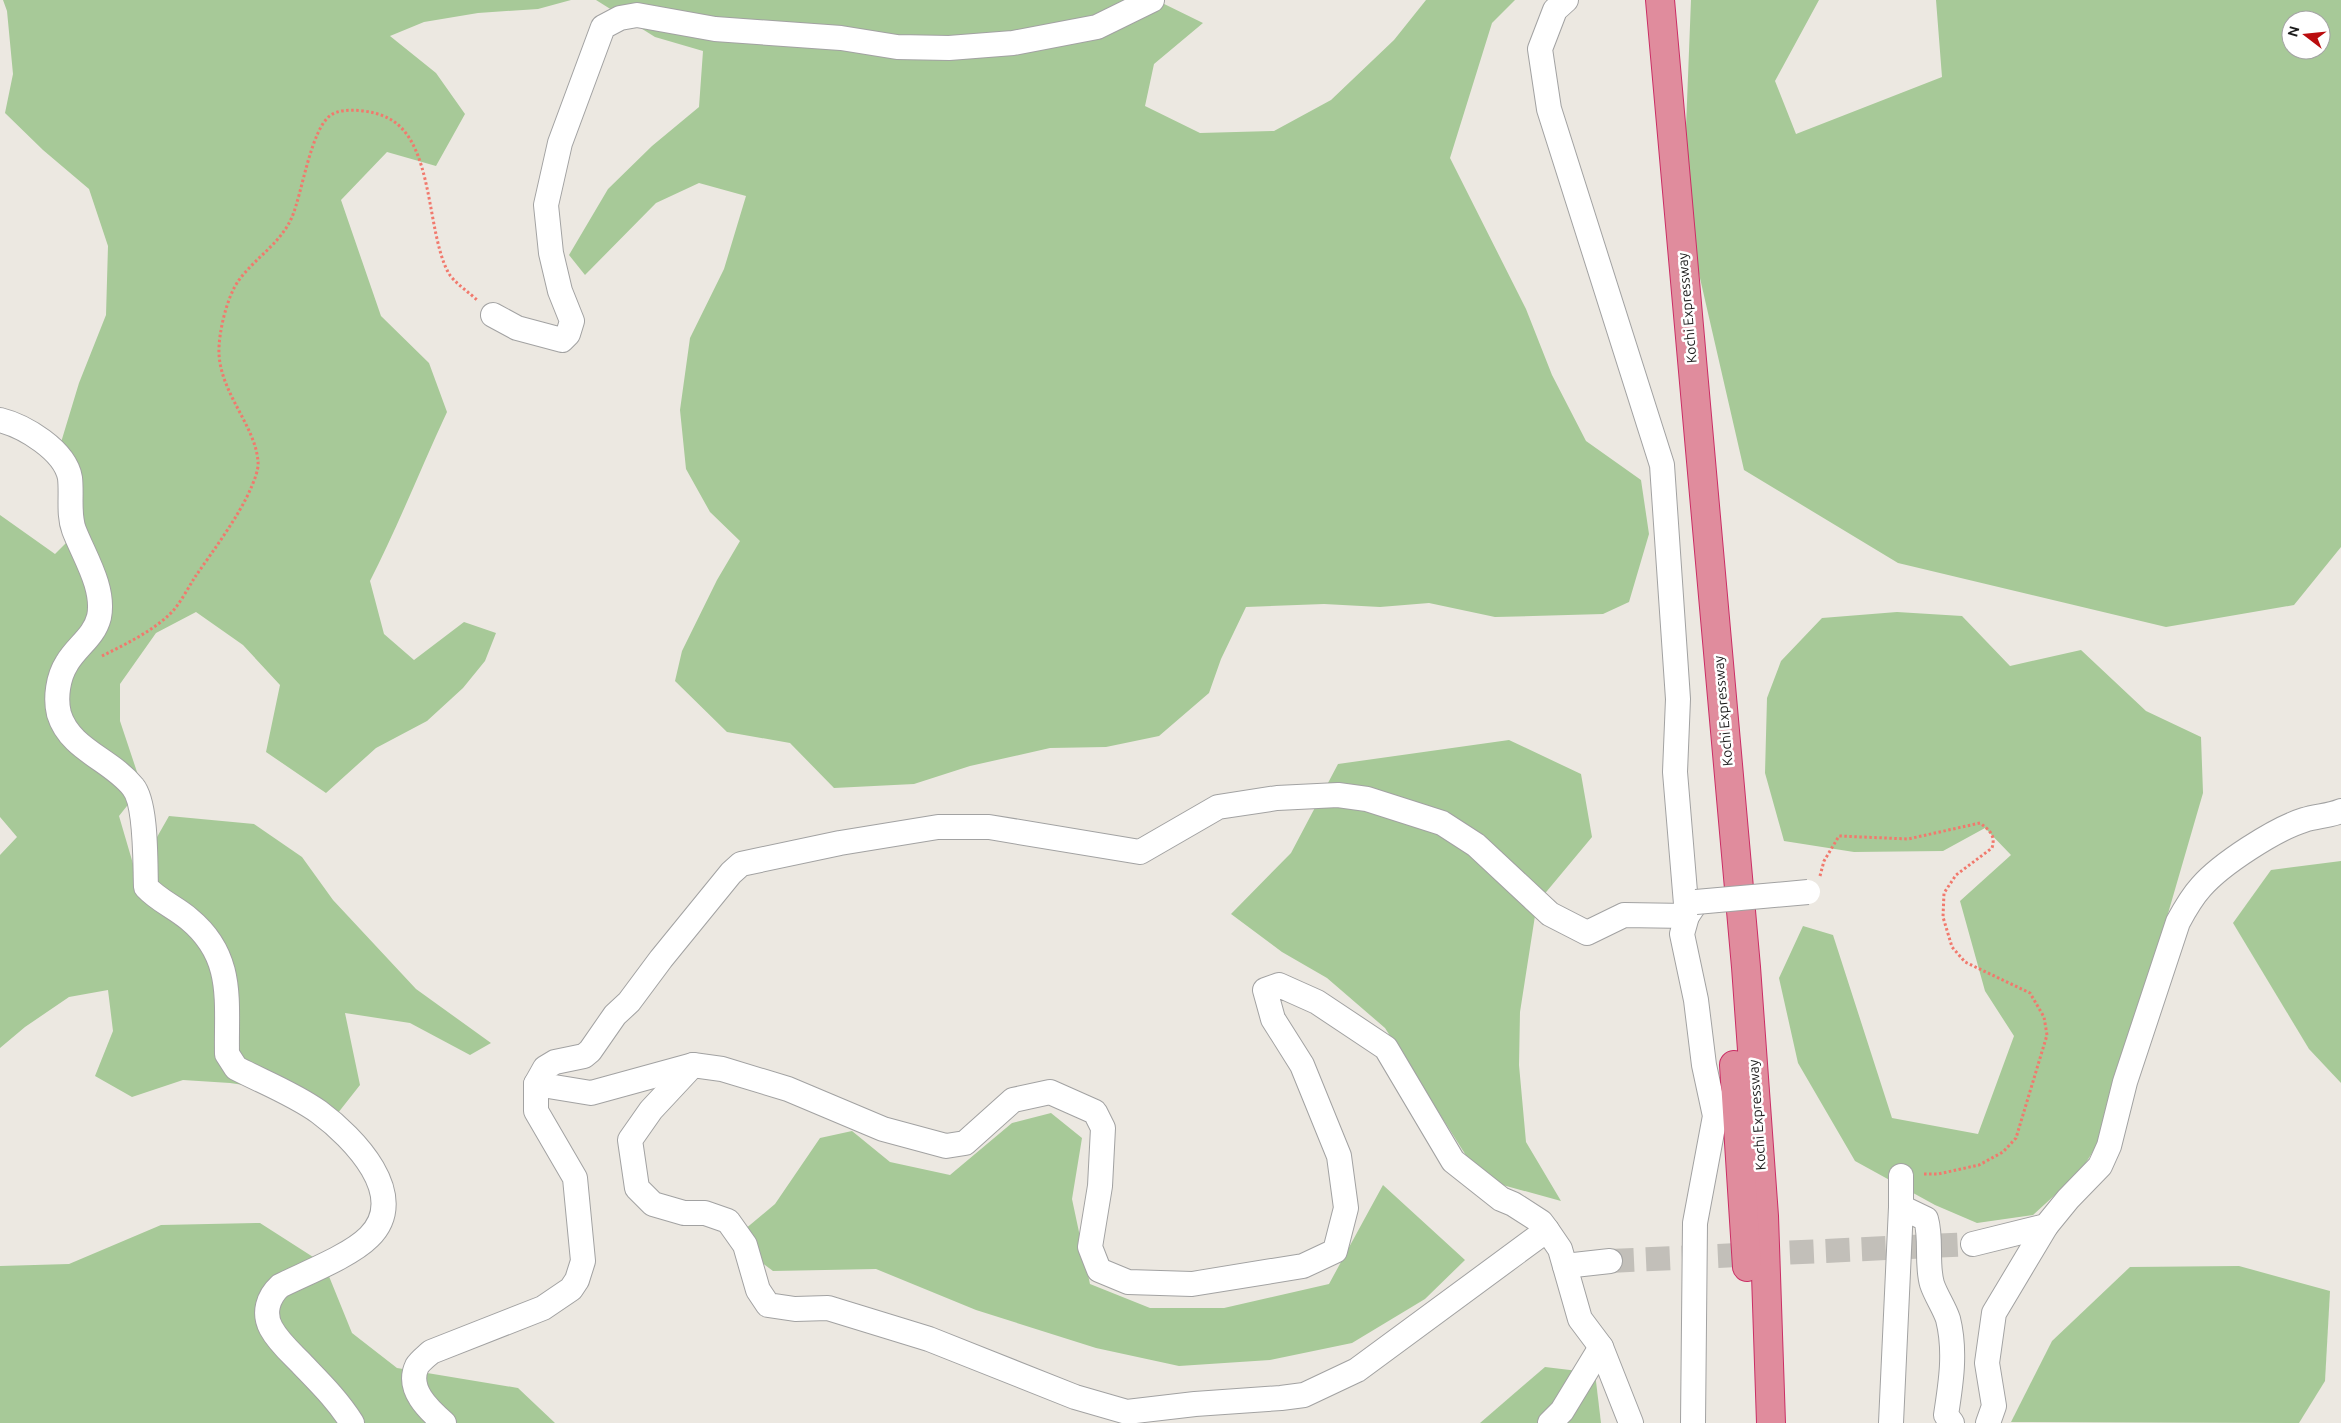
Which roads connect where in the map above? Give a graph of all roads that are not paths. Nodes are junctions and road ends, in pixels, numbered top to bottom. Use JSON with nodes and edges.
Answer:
{"nodes":[{"id":1,"x":1152,"y":0,"type":"edge"},
{"id":2,"x":1566,"y":0,"type":"edge"},
{"id":3,"x":1644,"y":0,"type":"edge"},
{"id":4,"x":1660,"y":0,"type":"edge"},
{"id":5,"x":1654,"y":28,"type":"junction"},
{"id":6,"x":493,"y":315,"type":"road end"},
{"id":7,"x":0,"y":420,"type":"edge"},
{"id":8,"x":2341,"y":811,"type":"edge"},
{"id":9,"x":1808,"y":892,"type":"road end"},
{"id":10,"x":1691,"y":909,"type":"junction"},
{"id":11,"x":693,"y":1065,"type":"junction"},
{"id":12,"x":536,"y":1084,"type":"junction"},
{"id":13,"x":1901,"y":1176,"type":"road end"},
{"id":14,"x":1901,"y":1207,"type":"junction"},
{"id":15,"x":2046,"y":1226,"type":"junction"},
{"id":16,"x":1547,"y":1230,"type":"junction"},
{"id":17,"x":1973,"y":1244,"type":"tunnel mouth"},
{"id":18,"x":1610,"y":1261,"type":"tunnel mouth"},
{"id":19,"x":1564,"y":1266,"type":"junction"},
{"id":20,"x":1601,"y":1348,"type":"junction"},
{"id":21,"x":1128,"y":1418,"type":"edge"},
{"id":22,"x":352,"y":1423,"type":"edge"},
{"id":23,"x":444,"y":1423,"type":"edge"},
{"id":24,"x":1550,"y":1423,"type":"edge"},
{"id":25,"x":1631,"y":1423,"type":"edge"},
{"id":26,"x":1693,"y":1423,"type":"edge"},
{"id":27,"x":1752,"y":1423,"type":"edge"},
{"id":28,"x":1772,"y":1423,"type":"edge"},
{"id":29,"x":1891,"y":1423,"type":"edge"},
{"id":30,"x":1952,"y":1423,"type":"edge"},
{"id":31,"x":1988,"y":1423,"type":"edge"}],
"edges":[{"from":1,"to":6,"type":"street"},
{"from":2,"to":10,"type":"street"},
{"from":3,"to":5,"type":"highway","name":"Kochi Expressway"},
{"from":4,"to":5,"type":"highway","name":"Kochi Expressway"},
{"from":5,"to":27,"type":"highway","name":"Kochi Expressway"},
{"from":5,"to":28,"type":"highway","name":"Kochi Expressway"},
{"from":7,"to":22,"type":"street"},
{"from":8,"to":15,"type":"street"},
{"from":9,"to":10,"type":"street","bridge":true},
{"from":10,"to":12,"type":"street"},
{"from":10,"to":26,"type":"street"},
{"from":11,"to":12,"type":"street"},
{"from":11,"to":16,"type":"street"},
{"from":11,"to":21,"type":"street"},
{"from":12,"to":23,"type":"street"},
{"from":13,"to":14,"type":"street"},
{"from":14,"to":29,"type":"street"},
{"from":14,"to":30,"type":"street"},
{"from":15,"to":17,"type":"street"},
{"from":15,"to":31,"type":"street"},
{"from":16,"to":19,"type":"street"},
{"from":16,"to":21,"type":"street"},
{"from":18,"to":19,"type":"street"},
{"from":19,"to":20,"type":"street"},
{"from":20,"to":24,"type":"street"},
{"from":20,"to":25,"type":"street"}]}
